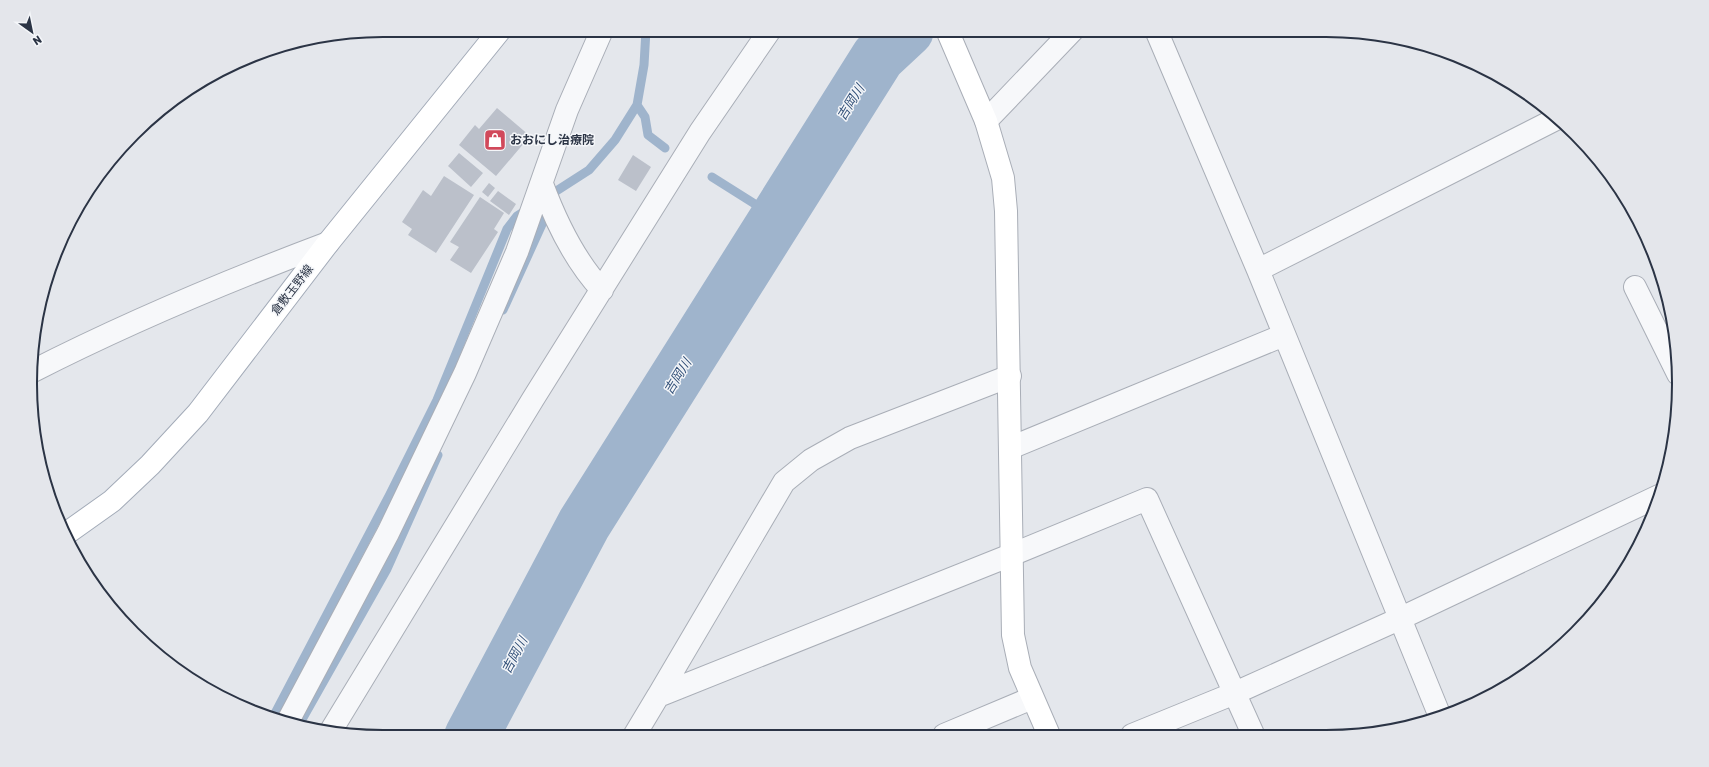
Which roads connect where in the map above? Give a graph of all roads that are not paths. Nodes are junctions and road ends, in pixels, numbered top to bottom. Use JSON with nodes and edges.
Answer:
{"nodes":[{"id":1,"x":494,"y":37,"type":"edge"},
{"id":2,"x":599,"y":37,"type":"edge"},
{"id":3,"x":765,"y":37,"type":"edge"},
{"id":4,"x":950,"y":37,"type":"edge"},
{"id":5,"x":1066,"y":37,"type":"edge"},
{"id":6,"x":1159,"y":37,"type":"edge"},
{"id":7,"x":986,"y":121,"type":"junction"},
{"id":8,"x":1552,"y":121,"type":"edge"},
{"id":9,"x":541,"y":191,"type":"junction"},
{"id":10,"x":328,"y":243,"type":"junction"},
{"id":11,"x":1258,"y":270,"type":"junction"},
{"id":12,"x":1635,"y":287,"type":"dead end"},
{"id":13,"x":602,"y":290,"type":"junction"},
{"id":14,"x":1284,"y":335,"type":"junction"},
{"id":15,"x":1671,"y":360,"type":"edge"},
{"id":16,"x":38,"y":369,"type":"edge"},
{"id":17,"x":1010,"y":376,"type":"junction"},
{"id":18,"x":1010,"y":448,"type":"junction"},
{"id":19,"x":1652,"y":499,"type":"edge"},
{"id":20,"x":70,"y":531,"type":"edge"},
{"id":21,"x":1011,"y":555,"type":"junction"},
{"id":22,"x":1399,"y":619,"type":"junction"},
{"id":23,"x":1235,"y":693,"type":"junction"},
{"id":24,"x":658,"y":696,"type":"junction"},
{"id":25,"x":1032,"y":698,"type":"junction"},
{"id":26,"x":1438,"y":712,"type":"edge"},
{"id":27,"x":290,"y":717,"type":"edge"},
{"id":28,"x":333,"y":726,"type":"edge"},
{"id":29,"x":638,"y":730,"type":"edge"},
{"id":30,"x":956,"y":730,"type":"edge"},
{"id":31,"x":1047,"y":730,"type":"edge"},
{"id":32,"x":1144,"y":730,"type":"edge"},
{"id":33,"x":1251,"y":730,"type":"edge"}],
"edges":[{"from":1,"to":10,"type":"street","name":"倉敷玉野線"},
{"from":2,"to":9,"type":"street"},
{"from":3,"to":13,"type":"street"},
{"from":4,"to":7,"type":"street"},
{"from":5,"to":7,"type":"street"},
{"from":6,"to":11,"type":"street"},
{"from":7,"to":17,"type":"street"},
{"from":8,"to":11,"type":"street"},
{"from":9,"to":13,"type":"street"},
{"from":9,"to":27,"type":"street"},
{"from":10,"to":16,"type":"street"},
{"from":10,"to":20,"type":"street","name":"倉敷玉野線"},
{"from":11,"to":14,"type":"street"},
{"from":12,"to":15,"type":"street"},
{"from":13,"to":28,"type":"street"},
{"from":14,"to":18,"type":"street"},
{"from":14,"to":22,"type":"street"},
{"from":17,"to":18,"type":"street"},
{"from":17,"to":24,"type":"street"},
{"from":18,"to":21,"type":"street"},
{"from":19,"to":22,"type":"street"},
{"from":21,"to":23,"type":"street"},
{"from":21,"to":24,"type":"street"},
{"from":21,"to":25,"type":"street"},
{"from":22,"to":23,"type":"street"},
{"from":22,"to":26,"type":"street"},
{"from":23,"to":32,"type":"street"},
{"from":23,"to":33,"type":"street"},
{"from":24,"to":29,"type":"street"},
{"from":25,"to":30,"type":"street"},
{"from":25,"to":31,"type":"street"}]}
